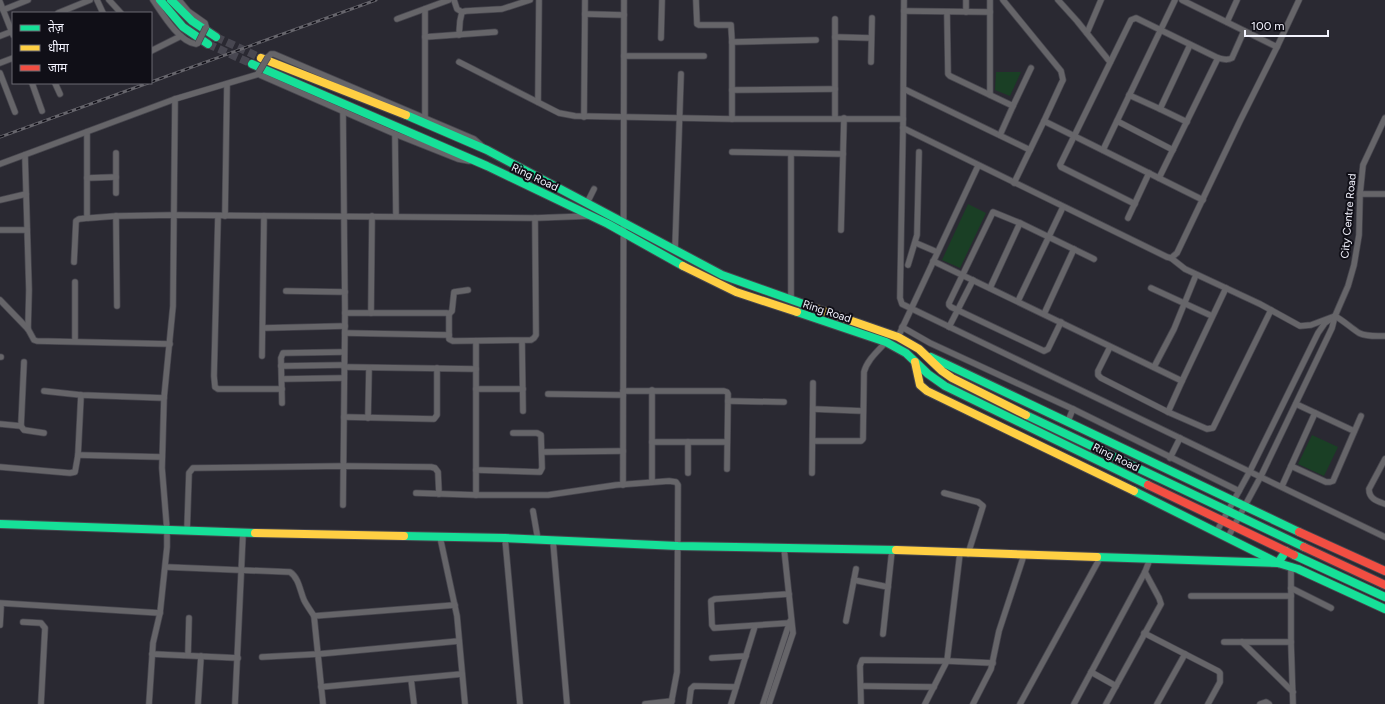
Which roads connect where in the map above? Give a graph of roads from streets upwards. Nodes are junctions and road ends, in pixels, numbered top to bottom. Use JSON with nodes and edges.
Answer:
{"nodes":[{"id":1,"x":26,"y":0,"type":"edge"},
{"id":2,"x":90,"y":0,"type":"edge"},
{"id":3,"x":97,"y":0,"type":"edge"},
{"id":4,"x":109,"y":0,"type":"edge"},
{"id":5,"x":153,"y":0,"type":"edge"},
{"id":6,"x":160,"y":0,"type":"edge"},
{"id":7,"x":171,"y":0,"type":"edge"},
{"id":8,"x":179,"y":0,"type":"edge"},
{"id":9,"x":449,"y":0,"type":"edge"},
{"id":10,"x":454,"y":0,"type":"edge"},
{"id":11,"x":530,"y":0,"type":"edge"},
{"id":12,"x":539,"y":0,"type":"edge"},
{"id":13,"x":585,"y":0,"type":"edge"},
{"id":14,"x":624,"y":0,"type":"edge"},
{"id":15,"x":662,"y":0,"type":"edge"},
{"id":16,"x":696,"y":0,"type":"edge"},
{"id":17,"x":904,"y":0,"type":"edge"},
{"id":18,"x":966,"y":0,"type":"edge"},
{"id":19,"x":990,"y":0,"type":"edge"},
{"id":20,"x":1003,"y":0,"type":"edge"},
{"id":21,"x":1058,"y":0,"type":"edge"},
{"id":22,"x":1101,"y":0,"type":"edge"},
{"id":23,"x":1175,"y":0,"type":"edge"},
{"id":24,"x":1182,"y":0,"type":"edge"},
{"id":25,"x":1237,"y":0,"type":"edge"},
{"id":26,"x":1299,"y":0,"type":"edge"},
{"id":27,"x":0,"y":2,"type":"edge"},
{"id":28,"x":81,"y":2,"type":"edge"},
{"id":29,"x":425,"y":9,"type":"junction"},
{"id":30,"x":3,"y":10,"type":"junction"},
{"id":31,"x":904,"y":11,"type":"junction"},
{"id":32,"x":60,"y":12,"type":"edge"},
{"id":33,"x":103,"y":12,"type":"edge"},
{"id":34,"x":120,"y":12,"type":"edge"},
{"id":35,"x":462,"y":12,"type":"junction"},
{"id":36,"x":947,"y":12,"type":"junction"},
{"id":37,"x":966,"y":12,"type":"junction"},
{"id":38,"x":990,"y":12,"type":"junction"},
{"id":39,"x":585,"y":14,"type":"junction"},
{"id":40,"x":624,"y":15,"type":"junction"},
{"id":41,"x":872,"y":18,"type":"dead end"},
{"id":42,"x":397,"y":19,"type":"dead end"},
{"id":43,"x":835,"y":19,"type":"dead end"},
{"id":44,"x":1227,"y":22,"type":"junction"},
{"id":45,"x":1160,"y":30,"type":"junction"},
{"id":46,"x":12,"y":31,"type":"edge"},
{"id":47,"x":1244,"y":31,"type":"junction"},
{"id":48,"x":495,"y":32,"type":"dead end"},
{"id":49,"x":12,"y":33,"type":"edge"},
{"id":50,"x":1087,"y":33,"type":"junction"},
{"id":51,"x":459,"y":35,"type":"junction"},
{"id":52,"x":0,"y":36,"type":"edge"},
{"id":53,"x":181,"y":36,"type":"junction"},
{"id":54,"x":835,"y":37,"type":"junction"},
{"id":55,"x":216,"y":38,"type":"tunnel mouth"},
{"id":56,"x":425,"y":38,"type":"junction"},
{"id":57,"x":661,"y":38,"type":"dead end"},
{"id":58,"x":871,"y":38,"type":"junction"},
{"id":59,"x":816,"y":40,"type":"dead end"},
{"id":60,"x":732,"y":42,"type":"junction"},
{"id":61,"x":208,"y":44,"type":"tunnel mouth"},
{"id":62,"x":1190,"y":45,"type":"junction"},
{"id":63,"x":1277,"y":47,"type":"junction"},
{"id":64,"x":152,"y":49,"type":"edge"},
{"id":65,"x":624,"y":56,"type":"junction"},
{"id":66,"x":704,"y":56,"type":"dead end"},
{"id":67,"x":265,"y":57,"type":"junction"},
{"id":68,"x":12,"y":58,"type":"edge"},
{"id":69,"x":1218,"y":58,"type":"junction"},
{"id":70,"x":459,"y":62,"type":"dead end"},
{"id":71,"x":871,"y":62,"type":"dead end"},
{"id":72,"x":1110,"y":62,"type":"junction"},
{"id":73,"x":0,"y":63,"type":"edge"},
{"id":74,"x":252,"y":64,"type":"tunnel mouth"},
{"id":75,"x":1031,"y":68,"type":"dead end"},
{"id":76,"x":0,"y":73,"type":"edge"},
{"id":77,"x":259,"y":73,"type":"junction"},
{"id":78,"x":681,"y":74,"type":"dead end"},
{"id":79,"x":32,"y":84,"type":"edge"},
{"id":80,"x":57,"y":84,"type":"edge"},
{"id":81,"x":226,"y":84,"type":"junction"},
{"id":82,"x":835,"y":89,"type":"junction"},
{"id":83,"x":904,"y":89,"type":"junction"},
{"id":84,"x":732,"y":90,"type":"junction"},
{"id":85,"x":60,"y":94,"type":"dead end"},
{"id":86,"x":990,"y":95,"type":"junction"},
{"id":87,"x":1129,"y":95,"type":"junction"},
{"id":88,"x":175,"y":99,"type":"junction"},
{"id":89,"x":538,"y":102,"type":"junction"},
{"id":90,"x":1013,"y":106,"type":"junction"},
{"id":91,"x":1160,"y":109,"type":"junction"},
{"id":92,"x":42,"y":111,"type":"dead end"},
{"id":93,"x":15,"y":112,"type":"dead end"},
{"id":94,"x":343,"y":112,"type":"junction"},
{"id":95,"x":584,"y":117,"type":"junction"},
{"id":96,"x":624,"y":117,"type":"junction"},
{"id":97,"x":425,"y":118,"type":"junction"},
{"id":98,"x":680,"y":118,"type":"junction"},
{"id":99,"x":835,"y":118,"type":"junction"},
{"id":100,"x":844,"y":118,"type":"junction"},
{"id":101,"x":1385,"y":118,"type":"edge"},
{"id":102,"x":732,"y":119,"type":"junction"},
{"id":103,"x":903,"y":119,"type":"junction"},
{"id":104,"x":1044,"y":121,"type":"junction"},
{"id":105,"x":1117,"y":121,"type":"junction"},
{"id":106,"x":1187,"y":122,"type":"junction"},
{"id":107,"x":903,"y":128,"type":"junction"},
{"id":108,"x":87,"y":132,"type":"junction"},
{"id":109,"x":395,"y":134,"type":"junction"},
{"id":110,"x":1000,"y":135,"type":"junction"},
{"id":111,"x":1075,"y":136,"type":"junction"},
{"id":112,"x":487,"y":150,"type":"junction"},
{"id":113,"x":1030,"y":150,"type":"junction"},
{"id":114,"x":1103,"y":150,"type":"junction"},
{"id":115,"x":1173,"y":150,"type":"junction"},
{"id":116,"x":732,"y":152,"type":"dead end"},
{"id":117,"x":920,"y":152,"type":"dead end"},
{"id":118,"x":116,"y":153,"type":"dead end"},
{"id":119,"x":791,"y":154,"type":"junction"},
{"id":120,"x":843,"y":154,"type":"junction"},
{"id":121,"x":24,"y":155,"type":"junction"},
{"id":122,"x":479,"y":163,"type":"junction"},
{"id":123,"x":0,"y":164,"type":"edge"},
{"id":124,"x":978,"y":166,"type":"junction"},
{"id":125,"x":1149,"y":173,"type":"junction"},
{"id":126,"x":116,"y":177,"type":"junction"},
{"id":127,"x":87,"y":178,"type":"junction"},
{"id":128,"x":1159,"y":178,"type":"junction"},
{"id":129,"x":1014,"y":184,"type":"junction"},
{"id":130,"x":594,"y":189,"type":"dead end"},
{"id":131,"x":116,"y":193,"type":"dead end"},
{"id":132,"x":26,"y":194,"type":"junction"},
{"id":133,"x":1360,"y":194,"type":"junction"},
{"id":134,"x":1385,"y":194,"type":"edge"},
{"id":135,"x":0,"y":200,"type":"edge"},
{"id":136,"x":1203,"y":200,"type":"junction"},
{"id":137,"x":587,"y":203,"type":"junction"},
{"id":138,"x":1135,"y":204,"type":"junction"},
{"id":139,"x":1063,"y":208,"type":"junction"},
{"id":140,"x":174,"y":215,"type":"junction"},
{"id":141,"x":116,"y":216,"type":"junction"},
{"id":142,"x":218,"y":216,"type":"junction"},
{"id":143,"x":225,"y":216,"type":"junction"},
{"id":144,"x":264,"y":216,"type":"junction"},
{"id":145,"x":344,"y":216,"type":"junction"},
{"id":146,"x":372,"y":216,"type":"junction"},
{"id":147,"x":396,"y":216,"type":"junction"},
{"id":148,"x":591,"y":216,"type":"junction"},
{"id":149,"x":88,"y":218,"type":"junction"},
{"id":150,"x":535,"y":218,"type":"junction"},
{"id":151,"x":1128,"y":218,"type":"dead end"},
{"id":152,"x":624,"y":222,"type":"junction"},
{"id":153,"x":1020,"y":223,"type":"junction"},
{"id":154,"x":0,"y":230,"type":"edge"},
{"id":155,"x":27,"y":230,"type":"junction"},
{"id":156,"x":841,"y":230,"type":"dead end"},
{"id":157,"x":623,"y":232,"type":"junction"},
{"id":158,"x":1048,"y":237,"type":"junction"},
{"id":159,"x":916,"y":243,"type":"junction"},
{"id":160,"x":1074,"y":249,"type":"junction"},
{"id":161,"x":675,"y":250,"type":"junction"},
{"id":162,"x":937,"y":252,"type":"junction"},
{"id":163,"x":1171,"y":258,"type":"junction"},
{"id":164,"x":1094,"y":259,"type":"dead end"},
{"id":165,"x":933,"y":261,"type":"junction"},
{"id":166,"x":74,"y":262,"type":"dead end"},
{"id":167,"x":908,"y":265,"type":"dead end"},
{"id":168,"x":962,"y":275,"type":"junction"},
{"id":169,"x":1196,"y":275,"type":"junction"},
{"id":170,"x":973,"y":280,"type":"junction"},
{"id":171,"x":74,"y":282,"type":"dead end"},
{"id":172,"x":990,"y":288,"type":"junction"},
{"id":173,"x":1151,"y":288,"type":"dead end"},
{"id":174,"x":1226,"y":288,"type":"junction"},
{"id":175,"x":468,"y":290,"type":"dead end"},
{"id":176,"x":286,"y":291,"type":"dead end"},
{"id":177,"x":345,"y":292,"type":"junction"},
{"id":178,"x":791,"y":298,"type":"junction"},
{"id":179,"x":0,"y":300,"type":"edge"},
{"id":180,"x":1018,"y":302,"type":"junction"},
{"id":181,"x":1186,"y":304,"type":"junction"},
{"id":182,"x":116,"y":306,"type":"dead end"},
{"id":183,"x":911,"y":309,"type":"junction"},
{"id":184,"x":958,"y":310,"type":"junction"},
{"id":185,"x":1271,"y":310,"type":"junction"},
{"id":186,"x":344,"y":313,"type":"junction"},
{"id":187,"x":371,"y":313,"type":"junction"},
{"id":188,"x":448,"y":314,"type":"junction"},
{"id":189,"x":1044,"y":314,"type":"junction"},
{"id":190,"x":1212,"y":316,"type":"junction"},
{"id":191,"x":1335,"y":316,"type":"junction"},
{"id":192,"x":1060,"y":322,"type":"junction"},
{"id":193,"x":950,"y":327,"type":"junction"},
{"id":194,"x":263,"y":328,"type":"junction"},
{"id":195,"x":902,"y":328,"type":"junction"},
{"id":196,"x":28,"y":329,"type":"junction"},
{"id":197,"x":344,"y":330,"type":"junction"},
{"id":198,"x":450,"y":334,"type":"junction"},
{"id":199,"x":1385,"y":336,"type":"edge"},
{"id":200,"x":898,"y":337,"type":"junction"},
{"id":201,"x":75,"y":341,"type":"junction"},
{"id":202,"x":476,"y":341,"type":"junction"},
{"id":203,"x":522,"y":341,"type":"junction"},
{"id":204,"x":886,"y":342,"type":"junction"},
{"id":205,"x":170,"y":344,"type":"junction"},
{"id":206,"x":1110,"y":347,"type":"junction"},
{"id":207,"x":344,"y":352,"type":"junction"},
{"id":208,"x":926,"y":355,"type":"junction"},
{"id":209,"x":262,"y":356,"type":"dead end"},
{"id":210,"x":24,"y":362,"type":"dead end"},
{"id":211,"x":915,"y":362,"type":"junction"},
{"id":212,"x":282,"y":366,"type":"junction"},
{"id":213,"x":344,"y":366,"type":"junction"},
{"id":214,"x":1154,"y":367,"type":"junction"},
{"id":215,"x":369,"y":368,"type":"junction"},
{"id":216,"x":437,"y":368,"type":"junction"},
{"id":217,"x":476,"y":369,"type":"junction"},
{"id":218,"x":344,"y":378,"type":"junction"},
{"id":219,"x":282,"y":379,"type":"junction"},
{"id":220,"x":1182,"y":381,"type":"junction"},
{"id":221,"x":814,"y":383,"type":"dead end"},
{"id":222,"x":282,"y":389,"type":"junction"},
{"id":223,"x":476,"y":389,"type":"junction"},
{"id":224,"x":523,"y":389,"type":"junction"},
{"id":225,"x":652,"y":390,"type":"junction"},
{"id":226,"x":44,"y":392,"type":"dead end"},
{"id":227,"x":623,"y":393,"type":"junction"},
{"id":228,"x":548,"y":394,"type":"dead end"},
{"id":229,"x":81,"y":395,"type":"junction"},
{"id":230,"x":164,"y":398,"type":"junction"},
{"id":231,"x":728,"y":401,"type":"junction"},
{"id":232,"x":784,"y":402,"type":"dead end"},
{"id":233,"x":282,"y":403,"type":"dead end"},
{"id":234,"x":1296,"y":404,"type":"junction"},
{"id":235,"x":813,"y":409,"type":"junction"},
{"id":236,"x":1073,"y":410,"type":"junction"},
{"id":237,"x":524,"y":411,"type":"dead end"},
{"id":238,"x":863,"y":411,"type":"junction"},
{"id":239,"x":1168,"y":412,"type":"junction"},
{"id":240,"x":1315,"y":413,"type":"junction"},
{"id":241,"x":1361,"y":416,"type":"dead end"},
{"id":242,"x":344,"y":417,"type":"junction"},
{"id":243,"x":368,"y":418,"type":"junction"},
{"id":244,"x":1068,"y":421,"type":"junction"},
{"id":245,"x":0,"y":424,"type":"edge"},
{"id":246,"x":21,"y":426,"type":"junction"},
{"id":247,"x":1354,"y":431,"type":"junction"},
{"id":248,"x":44,"y":433,"type":"dead end"},
{"id":249,"x":513,"y":434,"type":"dead end"},
{"id":250,"x":1180,"y":438,"type":"junction"},
{"id":251,"x":813,"y":441,"type":"junction"},
{"id":252,"x":652,"y":442,"type":"junction"},
{"id":253,"x":688,"y":442,"type":"junction"},
{"id":254,"x":727,"y":442,"type":"junction"},
{"id":255,"x":542,"y":452,"type":"junction"},
{"id":256,"x":623,"y":452,"type":"junction"},
{"id":257,"x":78,"y":455,"type":"junction"},
{"id":258,"x":162,"y":457,"type":"junction"},
{"id":259,"x":1170,"y":458,"type":"junction"},
{"id":260,"x":1385,"y":459,"type":"edge"},
{"id":261,"x":344,"y":466,"type":"junction"},
{"id":262,"x":1291,"y":466,"type":"junction"},
{"id":263,"x":0,"y":467,"type":"edge"},
{"id":264,"x":727,"y":469,"type":"dead end"},
{"id":265,"x":476,"y":470,"type":"junction"},
{"id":266,"x":1250,"y":471,"type":"junction"},
{"id":267,"x":812,"y":473,"type":"dead end"},
{"id":268,"x":688,"y":474,"type":"dead end"},
{"id":269,"x":1261,"y":476,"type":"junction"},
{"id":270,"x":652,"y":482,"type":"junction"},
{"id":271,"x":623,"y":485,"type":"junction"},
{"id":272,"x":1148,"y":485,"type":"junction"},
{"id":273,"x":1282,"y":486,"type":"junction"},
{"id":274,"x":1240,"y":491,"type":"junction"},
{"id":275,"x":416,"y":493,"type":"dead end"},
{"id":276,"x":944,"y":493,"type":"dead end"},
{"id":277,"x":439,"y":494,"type":"junction"},
{"id":278,"x":1142,"y":494,"type":"junction"},
{"id":279,"x":476,"y":495,"type":"junction"},
{"id":280,"x":1234,"y":500,"type":"junction"},
{"id":281,"x":1385,"y":504,"type":"edge"},
{"id":282,"x":343,"y":505,"type":"dead end"},
{"id":283,"x":1244,"y":505,"type":"junction"},
{"id":284,"x":533,"y":511,"type":"dead end"},
{"id":285,"x":1228,"y":511,"type":"junction"},
{"id":286,"x":1238,"y":516,"type":"junction"},
{"id":287,"x":1222,"y":521,"type":"junction"},
{"id":288,"x":0,"y":524,"type":"edge"},
{"id":289,"x":1232,"y":526,"type":"junction"},
{"id":290,"x":167,"y":530,"type":"junction"},
{"id":291,"x":187,"y":530,"type":"junction"},
{"id":292,"x":1217,"y":531,"type":"junction"},
{"id":293,"x":243,"y":533,"type":"junction"},
{"id":294,"x":440,"y":537,"type":"junction"},
{"id":295,"x":1228,"y":537,"type":"junction"},
{"id":296,"x":1385,"y":537,"type":"edge"},
{"id":297,"x":505,"y":538,"type":"junction"},
{"id":298,"x":538,"y":540,"type":"junction"},
{"id":299,"x":553,"y":541,"type":"junction"},
{"id":300,"x":678,"y":546,"type":"junction"},
{"id":301,"x":1328,"y":546,"type":"junction"},
{"id":302,"x":784,"y":548,"type":"junction"},
{"id":303,"x":892,"y":550,"type":"junction"},
{"id":304,"x":1286,"y":551,"type":"junction"},
{"id":305,"x":964,"y":553,"type":"junction"},
{"id":306,"x":1024,"y":555,"type":"junction"},
{"id":307,"x":1323,"y":556,"type":"junction"},
{"id":308,"x":1100,"y":558,"type":"junction"},
{"id":309,"x":1150,"y":559,"type":"junction"},
{"id":310,"x":1278,"y":563,"type":"junction"},
{"id":311,"x":1292,"y":566,"type":"junction"},
{"id":312,"x":166,"y":568,"type":"junction"},
{"id":313,"x":856,"y":569,"type":"dead end"},
{"id":314,"x":242,"y":571,"type":"junction"},
{"id":315,"x":1385,"y":571,"type":"edge"},
{"id":316,"x":1144,"y":572,"type":"junction"},
{"id":317,"x":854,"y":580,"type":"junction"},
{"id":318,"x":1350,"y":581,"type":"junction"},
{"id":319,"x":1385,"y":585,"type":"edge"},
{"id":320,"x":888,"y":587,"type":"junction"},
{"id":321,"x":1291,"y":588,"type":"junction"},
{"id":322,"x":1345,"y":591,"type":"junction"},
{"id":323,"x":789,"y":594,"type":"junction"},
{"id":324,"x":1191,"y":596,"type":"dead end"},
{"id":325,"x":1291,"y":596,"type":"junction"},
{"id":326,"x":1385,"y":597,"type":"edge"},
{"id":327,"x":1,"y":605,"type":"edge"},
{"id":328,"x":455,"y":605,"type":"junction"},
{"id":329,"x":1331,"y":608,"type":"dead end"},
{"id":330,"x":1385,"y":609,"type":"edge"},
{"id":331,"x":160,"y":613,"type":"junction"},
{"id":332,"x":314,"y":616,"type":"junction"},
{"id":333,"x":792,"y":617,"type":"junction"},
{"id":334,"x":189,"y":618,"type":"dead end"},
{"id":335,"x":846,"y":621,"type":"dead end"},
{"id":336,"x":23,"y":622,"type":"dead end"},
{"id":337,"x":789,"y":623,"type":"junction"},
{"id":338,"x":0,"y":624,"type":"edge"},
{"id":339,"x":756,"y":626,"type":"junction"},
{"id":340,"x":1144,"y":633,"type":"junction"},
{"id":341,"x":883,"y":634,"type":"dead end"},
{"id":342,"x":459,"y":641,"type":"junction"},
{"id":343,"x":1224,"y":642,"type":"dead end"},
{"id":344,"x":1242,"y":642,"type":"junction"},
{"id":345,"x":1291,"y":642,"type":"junction"},
{"id":346,"x":152,"y":654,"type":"junction"},
{"id":347,"x":319,"y":654,"type":"junction"},
{"id":348,"x":1185,"y":654,"type":"junction"},
{"id":349,"x":188,"y":655,"type":"junction"},
{"id":350,"x":201,"y":656,"type":"junction"},
{"id":351,"x":746,"y":656,"type":"junction"},
{"id":352,"x":262,"y":657,"type":"dead end"},
{"id":353,"x":238,"y":658,"type":"junction"},
{"id":354,"x":712,"y":658,"type":"dead end"},
{"id":355,"x":777,"y":659,"type":"junction"},
{"id":356,"x":947,"y":661,"type":"junction"},
{"id":357,"x":784,"y":662,"type":"junction"},
{"id":358,"x":993,"y":663,"type":"junction"},
{"id":359,"x":1091,"y":672,"type":"junction"},
{"id":360,"x":462,"y":674,"type":"junction"},
{"id":361,"x":411,"y":679,"type":"junction"},
{"id":362,"x":861,"y":686,"type":"junction"},
{"id":363,"x":1116,"y":686,"type":"junction"},
{"id":364,"x":321,"y":687,"type":"junction"},
{"id":365,"x":736,"y":687,"type":"junction"},
{"id":366,"x":934,"y":687,"type":"junction"},
{"id":367,"x":1293,"y":692,"type":"junction"},
{"id":368,"x":671,"y":703,"type":"edge"},
{"id":369,"x":41,"y":704,"type":"edge"},
{"id":370,"x":149,"y":704,"type":"edge"},
{"id":371,"x":198,"y":704,"type":"edge"},
{"id":372,"x":235,"y":704,"type":"edge"},
{"id":373,"x":323,"y":704,"type":"edge"},
{"id":374,"x":414,"y":704,"type":"edge"},
{"id":375,"x":465,"y":704,"type":"edge"},
{"id":376,"x":520,"y":704,"type":"edge"},
{"id":377,"x":567,"y":704,"type":"edge"},
{"id":378,"x":645,"y":704,"type":"edge"},
{"id":379,"x":689,"y":704,"type":"edge"},
{"id":380,"x":731,"y":704,"type":"edge"},
{"id":381,"x":767,"y":704,"type":"edge"},
{"id":382,"x":861,"y":704,"type":"edge"},
{"id":383,"x":925,"y":704,"type":"edge"},
{"id":384,"x":973,"y":704,"type":"edge"},
{"id":385,"x":1020,"y":704,"type":"edge"},
{"id":386,"x":1074,"y":704,"type":"edge"},
{"id":387,"x":1106,"y":704,"type":"edge"},
{"id":388,"x":1157,"y":704,"type":"edge"},
{"id":389,"x":1208,"y":704,"type":"edge"},
{"id":390,"x":1260,"y":704,"type":"edge"},
{"id":391,"x":1269,"y":704,"type":"edge"},
{"id":392,"x":1293,"y":704,"type":"edge"}],
"edges":[{"from":1,"to":30,"type":"street"},
{"from":2,"to":28,"type":"street"},
{"from":3,"to":33,"type":"street"},
{"from":4,"to":34,"type":"street"},
{"from":5,"to":53,"type":"street"},
{"from":6,"to":61,"type":"street"},
{"from":7,"to":55,"type":"street"},
{"from":8,"to":53,"type":"street","bridge":true},
{"from":9,"to":29,"type":"street"},
{"from":10,"to":35,"type":"street"},
{"from":11,"to":35,"type":"street"},
{"from":12,"to":89,"type":"street"},
{"from":13,"to":39,"type":"street"},
{"from":14,"to":40,"type":"street"},
{"from":15,"to":57,"type":"street"},
{"from":16,"to":60,"type":"street"},
{"from":17,"to":31,"type":"street"},
{"from":18,"to":37,"type":"street"},
{"from":19,"to":38,"type":"street"},
{"from":20,"to":104,"type":"street"},
{"from":21,"to":50,"type":"street"},
{"from":22,"to":50,"type":"street"},
{"from":23,"to":45,"type":"street"},
{"from":24,"to":44,"type":"street"},
{"from":25,"to":44,"type":"street"},
{"from":26,"to":63,"type":"street"},
{"from":27,"to":30,"type":"street"},
{"from":28,"to":32,"type":"street"},
{"from":29,"to":42,"type":"street"},
{"from":29,"to":56,"type":"street"},
{"from":30,"to":46,"type":"street"},
{"from":31,"to":36,"type":"street"},
{"from":31,"to":83,"type":"street"},
{"from":35,"to":51,"type":"street"},
{"from":36,"to":37,"type":"street"},
{"from":36,"to":86,"type":"street"},
{"from":37,"to":38,"type":"street"},
{"from":38,"to":86,"type":"street"},
{"from":39,"to":40,"type":"street"},
{"from":39,"to":95,"type":"street"},
{"from":40,"to":65,"type":"street"},
{"from":41,"to":58,"type":"street"},
{"from":43,"to":54,"type":"street"},
{"from":44,"to":47,"type":"street"},
{"from":45,"to":62,"type":"street"},
{"from":45,"to":72,"type":"street"},
{"from":45,"to":87,"type":"street"},
{"from":47,"to":63,"type":"street"},
{"from":47,"to":69,"type":"street"},
{"from":48,"to":51,"type":"street"},
{"from":49,"to":52,"type":"street"},
{"from":50,"to":72,"type":"street"},
{"from":51,"to":56,"type":"street"},
{"from":53,"to":64,"type":"street"},
{"from":54,"to":58,"type":"street"},
{"from":54,"to":82,"type":"street"},
{"from":56,"to":97,"type":"street"},
{"from":58,"to":71,"type":"street"},
{"from":59,"to":60,"type":"street"},
{"from":60,"to":84,"type":"street"},
{"from":62,"to":69,"type":"street"},
{"from":62,"to":91,"type":"street"},
{"from":63,"to":136,"type":"street"},
{"from":65,"to":66,"type":"street"},
{"from":65,"to":96,"type":"street"},
{"from":67,"to":77,"type":"street","bridge":true},
{"from":67,"to":97,"type":"street"},
{"from":67,"to":112,"type":"street","name":"Ring Road"},
{"from":68,"to":73,"type":"street"},
{"from":69,"to":106,"type":"street"},
{"from":70,"to":89,"type":"street"},
{"from":72,"to":111,"type":"street"},
{"from":74,"to":122,"type":"street","name":"Ring Road"},
{"from":75,"to":90,"type":"street"},
{"from":76,"to":93,"type":"street"},
{"from":77,"to":81,"type":"street"},
{"from":77,"to":94,"type":"street"},
{"from":78,"to":98,"type":"street"},
{"from":79,"to":92,"type":"street"},
{"from":80,"to":85,"type":"street"},
{"from":81,"to":88,"type":"street"},
{"from":81,"to":143,"type":"street"},
{"from":82,"to":84,"type":"street"},
{"from":82,"to":99,"type":"street"},
{"from":83,"to":103,"type":"street"},
{"from":83,"to":110,"type":"street"},
{"from":84,"to":102,"type":"street"},
{"from":86,"to":90,"type":"street"},
{"from":87,"to":91,"type":"street"},
{"from":87,"to":105,"type":"street"},
{"from":88,"to":108,"type":"street"},
{"from":88,"to":140,"type":"street"},
{"from":89,"to":95,"type":"street"},
{"from":90,"to":110,"type":"street"},
{"from":91,"to":106,"type":"street"},
{"from":94,"to":109,"type":"street"},
{"from":94,"to":145,"type":"street"},
{"from":95,"to":96,"type":"street"},
{"from":96,"to":98,"type":"street"},
{"from":96,"to":152,"type":"street"},
{"from":97,"to":112,"type":"street"},
{"from":98,"to":102,"type":"street"},
{"from":98,"to":161,"type":"street"},
{"from":99,"to":100,"type":"street"},
{"from":99,"to":102,"type":"street"},
{"from":100,"to":103,"type":"street"},
{"from":100,"to":120,"type":"street"},
{"from":101,"to":133,"type":"street","name":"City Centre Road"},
{"from":103,"to":107,"type":"street"},
{"from":104,"to":111,"type":"street"},
{"from":104,"to":113,"type":"street"},
{"from":105,"to":114,"type":"street"},
{"from":105,"to":115,"type":"street"},
{"from":106,"to":115,"type":"street"},
{"from":107,"to":124,"type":"street"},
{"from":107,"to":183,"type":"street"},
{"from":108,"to":121,"type":"street"},
{"from":108,"to":127,"type":"street"},
{"from":109,"to":122,"type":"street"},
{"from":109,"to":147,"type":"street"},
{"from":110,"to":113,"type":"street"},
{"from":111,"to":114,"type":"street"},
{"from":111,"to":138,"type":"street"},
{"from":112,"to":137,"type":"street","name":"Ring Road"},
{"from":113,"to":129,"type":"street"},
{"from":114,"to":125,"type":"street"},
{"from":115,"to":128,"type":"street"},
{"from":116,"to":119,"type":"street"},
{"from":117,"to":159,"type":"street"},
{"from":118,"to":126,"type":"street"},
{"from":119,"to":120,"type":"street"},
{"from":119,"to":178,"type":"street"},
{"from":120,"to":156,"type":"street"},
{"from":121,"to":123,"type":"street"},
{"from":121,"to":132,"type":"street"},
{"from":122,"to":148,"type":"street","name":"Ring Road"},
{"from":124,"to":129,"type":"street"},
{"from":124,"to":162,"type":"street"},
{"from":125,"to":128,"type":"street"},
{"from":125,"to":138,"type":"street"},
{"from":126,"to":127,"type":"street"},
{"from":126,"to":131,"type":"street"},
{"from":127,"to":149,"type":"street"},
{"from":128,"to":136,"type":"street"},
{"from":129,"to":139,"type":"street"},
{"from":130,"to":137,"type":"street"},
{"from":132,"to":135,"type":"street"},
{"from":132,"to":155,"type":"street"},
{"from":133,"to":134,"type":"street"},
{"from":133,"to":191,"type":"street","name":"City Centre Road"},
{"from":136,"to":163,"type":"street"},
{"from":137,"to":152,"type":"street","name":"Ring Road"},
{"from":138,"to":151,"type":"street"},
{"from":139,"to":158,"type":"street"},
{"from":139,"to":163,"type":"street"},
{"from":140,"to":141,"type":"street"},
{"from":140,"to":142,"type":"street"},
{"from":140,"to":205,"type":"street"},
{"from":141,"to":149,"type":"street"},
{"from":141,"to":182,"type":"street"},
{"from":142,"to":143,"type":"street"},
{"from":142,"to":222,"type":"street"},
{"from":143,"to":144,"type":"street"},
{"from":144,"to":145,"type":"street"},
{"from":144,"to":194,"type":"street"},
{"from":145,"to":146,"type":"street"},
{"from":145,"to":177,"type":"street"},
{"from":146,"to":147,"type":"street"},
{"from":146,"to":187,"type":"street"},
{"from":147,"to":150,"type":"street"},
{"from":148,"to":150,"type":"street"},
{"from":148,"to":157,"type":"street","name":"Ring Road"},
{"from":149,"to":166,"type":"street"},
{"from":150,"to":203,"type":"street"},
{"from":152,"to":157,"type":"street"},
{"from":152,"to":161,"type":"street","name":"Ring Road"},
{"from":153,"to":158,"type":"street"},
{"from":153,"to":168,"type":"street"},
{"from":153,"to":172,"type":"street"},
{"from":154,"to":155,"type":"street"},
{"from":155,"to":196,"type":"street"},
{"from":157,"to":204,"type":"street","name":"Ring Road"},
{"from":157,"to":227,"type":"street"},
{"from":158,"to":160,"type":"street"},
{"from":158,"to":180,"type":"street"},
{"from":159,"to":162,"type":"street"},
{"from":159,"to":167,"type":"street"},
{"from":160,"to":164,"type":"street"},
{"from":160,"to":189,"type":"street"},
{"from":161,"to":178,"type":"street","name":"Ring Road"},
{"from":162,"to":165,"type":"street"},
{"from":163,"to":169,"type":"street"},
{"from":165,"to":168,"type":"street"},
{"from":165,"to":183,"type":"street"},
{"from":168,"to":170,"type":"street"},
{"from":168,"to":184,"type":"street"},
{"from":169,"to":174,"type":"street"},
{"from":169,"to":181,"type":"street"},
{"from":170,"to":172,"type":"street"},
{"from":170,"to":184,"type":"street"},
{"from":171,"to":201,"type":"street"},
{"from":172,"to":180,"type":"street"},
{"from":173,"to":181,"type":"street"},
{"from":174,"to":185,"type":"street"},
{"from":174,"to":190,"type":"street"},
{"from":175,"to":188,"type":"street"},
{"from":176,"to":177,"type":"street"},
{"from":177,"to":186,"type":"street"},
{"from":178,"to":200,"type":"street","name":"Ring Road"},
{"from":179,"to":196,"type":"street"},
{"from":180,"to":189,"type":"street"},
{"from":181,"to":190,"type":"street"},
{"from":181,"to":214,"type":"street"},
{"from":183,"to":193,"type":"street"},
{"from":183,"to":195,"type":"street"},
{"from":184,"to":192,"type":"street"},
{"from":184,"to":193,"type":"street"},
{"from":185,"to":191,"type":"street"},
{"from":185,"to":239,"type":"street"},
{"from":186,"to":187,"type":"street"},
{"from":186,"to":197,"type":"street"},
{"from":187,"to":188,"type":"street"},
{"from":188,"to":198,"type":"street"},
{"from":189,"to":192,"type":"street"},
{"from":190,"to":220,"type":"street"},
{"from":191,"to":199,"type":"street"},
{"from":191,"to":234,"type":"street","name":"City Centre Road"},
{"from":191,"to":266,"type":"street"},
{"from":192,"to":206,"type":"street"},
{"from":193,"to":250,"type":"street"},
{"from":194,"to":197,"type":"street"},
{"from":194,"to":209,"type":"street"},
{"from":195,"to":200,"type":"street"},
{"from":195,"to":236,"type":"street"},
{"from":196,"to":201,"type":"street"},
{"from":197,"to":198,"type":"street"},
{"from":197,"to":207,"type":"street"},
{"from":198,"to":202,"type":"street"},
{"from":200,"to":208,"type":"street","name":"Ring Road"},
{"from":201,"to":205,"type":"street"},
{"from":202,"to":203,"type":"street"},
{"from":202,"to":217,"type":"street"},
{"from":203,"to":224,"type":"street"},
{"from":204,"to":211,"type":"street","name":"Ring Road"},
{"from":204,"to":238,"type":"street"},
{"from":205,"to":230,"type":"street"},
{"from":206,"to":214,"type":"street"},
{"from":206,"to":239,"type":"street"},
{"from":207,"to":212,"type":"street"},
{"from":207,"to":213,"type":"street"},
{"from":208,"to":244,"type":"street"},
{"from":208,"to":285,"type":"street","name":"Ring Road"},
{"from":210,"to":246,"type":"street"},
{"from":211,"to":272,"type":"street","name":"Ring Road"},
{"from":211,"to":278,"type":"street"},
{"from":212,"to":213,"type":"street"},
{"from":212,"to":219,"type":"street"},
{"from":213,"to":215,"type":"street"},
{"from":213,"to":218,"type":"street"},
{"from":214,"to":220,"type":"street"},
{"from":215,"to":216,"type":"street"},
{"from":215,"to":243,"type":"street"},
{"from":216,"to":217,"type":"street"},
{"from":216,"to":243,"type":"street"},
{"from":217,"to":223,"type":"street"},
{"from":218,"to":219,"type":"street"},
{"from":218,"to":242,"type":"street"},
{"from":219,"to":222,"type":"street"},
{"from":220,"to":239,"type":"street"},
{"from":221,"to":235,"type":"street"},
{"from":222,"to":233,"type":"street"},
{"from":223,"to":224,"type":"street"},
{"from":223,"to":265,"type":"street"},
{"from":224,"to":237,"type":"street"},
{"from":225,"to":227,"type":"street"},
{"from":225,"to":231,"type":"street"},
{"from":225,"to":252,"type":"street"},
{"from":226,"to":229,"type":"street"},
{"from":227,"to":228,"type":"street"},
{"from":227,"to":256,"type":"street"},
{"from":229,"to":230,"type":"street"},
{"from":229,"to":257,"type":"street"},
{"from":230,"to":258,"type":"street"},
{"from":231,"to":232,"type":"street"},
{"from":231,"to":254,"type":"street"},
{"from":234,"to":240,"type":"street"},
{"from":234,"to":269,"type":"street","name":"City Centre Road"},
{"from":235,"to":238,"type":"street"},
{"from":235,"to":251,"type":"street"},
{"from":236,"to":244,"type":"street"},
{"from":236,"to":259,"type":"street"},
{"from":238,"to":251,"type":"street"},
{"from":240,"to":247,"type":"street"},
{"from":240,"to":262,"type":"street"},
{"from":241,"to":247,"type":"street"},
{"from":242,"to":243,"type":"street"},
{"from":242,"to":261,"type":"street"},
{"from":244,"to":280,"type":"street"},
{"from":245,"to":246,"type":"street"},
{"from":246,"to":248,"type":"street"},
{"from":247,"to":262,"type":"street"},
{"from":249,"to":255,"type":"street"},
{"from":250,"to":259,"type":"street"},
{"from":250,"to":266,"type":"street"},
{"from":251,"to":267,"type":"street"},
{"from":252,"to":253,"type":"street"},
{"from":252,"to":270,"type":"street"},
{"from":253,"to":254,"type":"street"},
{"from":253,"to":268,"type":"street"},
{"from":254,"to":264,"type":"street"},
{"from":255,"to":256,"type":"street"},
{"from":255,"to":265,"type":"street"},
{"from":256,"to":271,"type":"street"},
{"from":257,"to":258,"type":"street"},
{"from":257,"to":263,"type":"street"},
{"from":258,"to":290,"type":"street"},
{"from":259,"to":274,"type":"street"},
{"from":260,"to":281,"type":"street"},
{"from":261,"to":277,"type":"street"},
{"from":261,"to":282,"type":"street"},
{"from":261,"to":291,"type":"street"},
{"from":262,"to":273,"type":"street"},
{"from":265,"to":279,"type":"street"},
{"from":266,"to":269,"type":"street"},
{"from":266,"to":274,"type":"street"},
{"from":269,"to":273,"type":"street"},
{"from":269,"to":283,"type":"street","name":"City Centre Road"},
{"from":270,"to":271,"type":"street"},
{"from":270,"to":300,"type":"street"},
{"from":271,"to":279,"type":"street"},
{"from":272,"to":278,"type":"street"},
{"from":272,"to":287,"type":"street","name":"Ring Road"},
{"from":273,"to":296,"type":"street"},
{"from":274,"to":280,"type":"street"},
{"from":275,"to":277,"type":"street"},
{"from":276,"to":305,"type":"street"},
{"from":277,"to":279,"type":"street"},
{"from":278,"to":292,"type":"street"},
{"from":280,"to":283,"type":"street"},
{"from":280,"to":285,"type":"street"},
{"from":283,"to":286,"type":"street","name":"City Centre Road"},
{"from":283,"to":301,"type":"street"},
{"from":284,"to":298,"type":"street"},
{"from":285,"to":286,"type":"street","name":"Ring Road"},
{"from":285,"to":287,"type":"street"},
{"from":286,"to":289,"type":"street","name":"City Centre Road"},
{"from":286,"to":307,"type":"street","name":"Ring Road"},
{"from":287,"to":289,"type":"street","name":"Ring Road"},
{"from":287,"to":292,"type":"street"},
{"from":288,"to":290,"type":"street"},
{"from":289,"to":295,"type":"street","name":"City Centre Road"},
{"from":289,"to":304,"type":"street","name":"Ring Road"},
{"from":290,"to":291,"type":"street"},
{"from":290,"to":312,"type":"street"},
{"from":291,"to":293,"type":"street"},
{"from":292,"to":295,"type":"street"},
{"from":293,"to":294,"type":"street"},
{"from":293,"to":314,"type":"street"},
{"from":294,"to":297,"type":"street"},
{"from":294,"to":328,"type":"street"},
{"from":295,"to":310,"type":"street"},
{"from":297,"to":298,"type":"street"},
{"from":297,"to":376,"type":"street"},
{"from":298,"to":299,"type":"street"},
{"from":299,"to":300,"type":"street"},
{"from":299,"to":377,"type":"street"},
{"from":300,"to":302,"type":"street"},
{"from":300,"to":368,"type":"street"},
{"from":301,"to":307,"type":"street"},
{"from":301,"to":315,"type":"street"},
{"from":302,"to":303,"type":"street"},
{"from":302,"to":323,"type":"street"},
{"from":303,"to":305,"type":"street"},
{"from":303,"to":320,"type":"street"},
{"from":304,"to":310,"type":"street"},
{"from":304,"to":318,"type":"street","name":"Ring Road"},
{"from":305,"to":306,"type":"street"},
{"from":305,"to":356,"type":"street"},
{"from":306,"to":308,"type":"street"},
{"from":306,"to":358,"type":"street"},
{"from":307,"to":319,"type":"street","name":"Ring Road"},
{"from":308,"to":309,"type":"street"},
{"from":308,"to":385,"type":"street"},
{"from":309,"to":310,"type":"street"},
{"from":309,"to":316,"type":"street"},
{"from":310,"to":311,"type":"street"},
{"from":311,"to":321,"type":"street"},
{"from":311,"to":322,"type":"street"},
{"from":312,"to":314,"type":"street"},
{"from":312,"to":331,"type":"street"},
{"from":313,"to":317,"type":"street"},
{"from":314,"to":332,"type":"street"},
{"from":314,"to":353,"type":"street"},
{"from":316,"to":340,"type":"street"},
{"from":316,"to":359,"type":"street"},
{"from":317,"to":320,"type":"street"},
{"from":317,"to":335,"type":"street"},
{"from":318,"to":322,"type":"street"},
{"from":318,"to":326,"type":"street","name":"Ring Road"},
{"from":320,"to":341,"type":"street"},
{"from":321,"to":325,"type":"street"},
{"from":321,"to":329,"type":"street"},
{"from":322,"to":330,"type":"street"},
{"from":323,"to":333,"type":"street"},
{"from":323,"to":339,"type":"street"},
{"from":324,"to":325,"type":"street"},
{"from":325,"to":345,"type":"street"},
{"from":327,"to":331,"type":"street"},
{"from":327,"to":338,"type":"street"},
{"from":328,"to":332,"type":"street"},
{"from":328,"to":342,"type":"street"},
{"from":331,"to":346,"type":"street"},
{"from":332,"to":347,"type":"street"},
{"from":333,"to":337,"type":"street"},
{"from":333,"to":357,"type":"street"},
{"from":334,"to":349,"type":"street"},
{"from":336,"to":369,"type":"street"},
{"from":337,"to":339,"type":"street"},
{"from":337,"to":355,"type":"street"},
{"from":339,"to":351,"type":"street"},
{"from":340,"to":348,"type":"street"},
{"from":340,"to":363,"type":"street"},
{"from":342,"to":347,"type":"street"},
{"from":342,"to":360,"type":"street"},
{"from":343,"to":344,"type":"street"},
{"from":344,"to":345,"type":"street"},
{"from":344,"to":367,"type":"street"},
{"from":345,"to":367,"type":"street"},
{"from":346,"to":349,"type":"street"},
{"from":346,"to":370,"type":"street"},
{"from":347,"to":352,"type":"street"},
{"from":347,"to":364,"type":"street"},
{"from":348,"to":388,"type":"street"},
{"from":348,"to":389,"type":"street"},
{"from":349,"to":350,"type":"street"},
{"from":350,"to":353,"type":"street"},
{"from":350,"to":371,"type":"street"},
{"from":351,"to":354,"type":"street"},
{"from":351,"to":365,"type":"street"},
{"from":353,"to":372,"type":"street"},
{"from":355,"to":357,"type":"street"},
{"from":355,"to":381,"type":"street"},
{"from":356,"to":358,"type":"street"},
{"from":356,"to":362,"type":"street"},
{"from":356,"to":366,"type":"street"},
{"from":357,"to":381,"type":"street"},
{"from":358,"to":384,"type":"street"},
{"from":359,"to":363,"type":"street"},
{"from":359,"to":386,"type":"street"},
{"from":360,"to":361,"type":"street"},
{"from":360,"to":375,"type":"street"},
{"from":361,"to":364,"type":"street"},
{"from":361,"to":374,"type":"street"},
{"from":362,"to":366,"type":"street"},
{"from":362,"to":382,"type":"street"},
{"from":363,"to":387,"type":"street"},
{"from":364,"to":373,"type":"street"},
{"from":365,"to":379,"type":"street"},
{"from":365,"to":380,"type":"street"},
{"from":366,"to":383,"type":"street"},
{"from":367,"to":392,"type":"street"},
{"from":368,"to":378,"type":"street"},
{"from":390,"to":391,"type":"street"}]}
